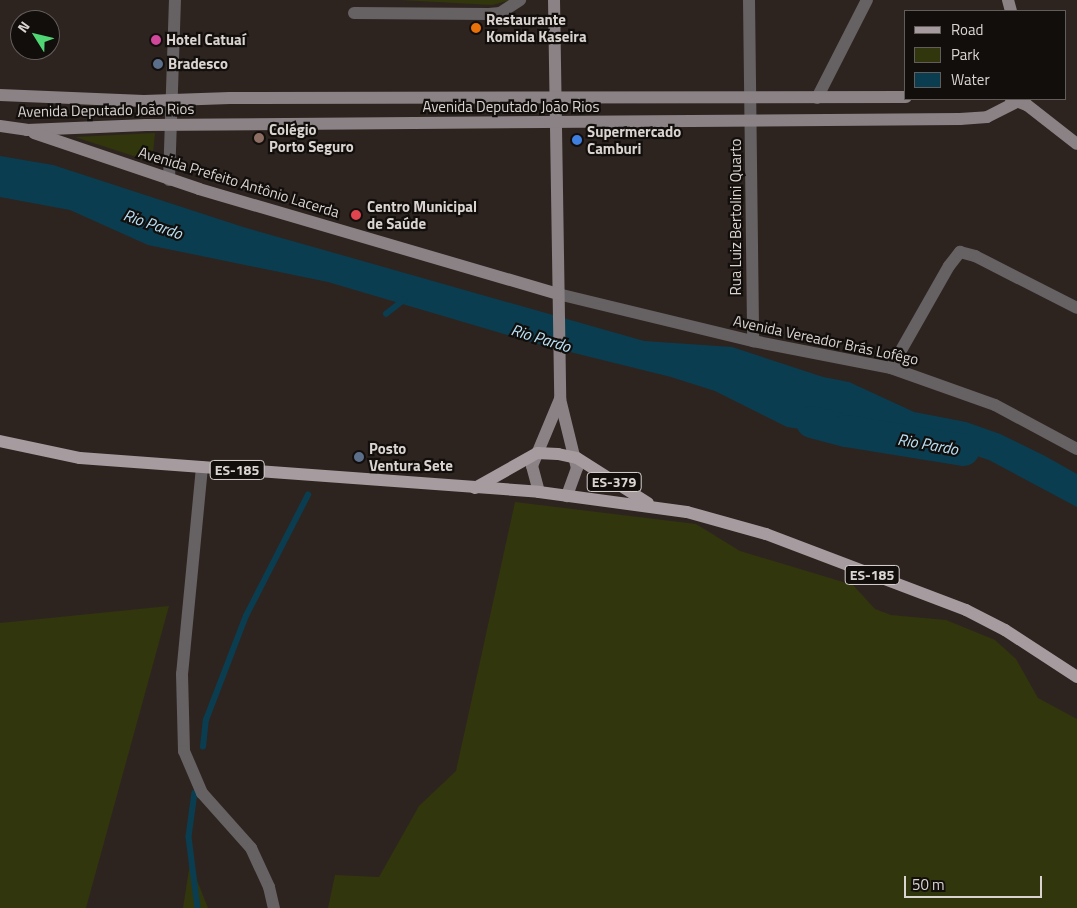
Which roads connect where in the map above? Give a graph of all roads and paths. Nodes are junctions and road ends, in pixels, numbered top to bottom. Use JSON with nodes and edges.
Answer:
{"nodes":[{"id":1,"x":171,"y":0,"type":"edge"},
{"id":2,"x":175,"y":0,"type":"edge"},
{"id":3,"x":520,"y":0,"type":"edge"},
{"id":4,"x":554,"y":0,"type":"edge"},
{"id":5,"x":749,"y":0,"type":"edge"},
{"id":6,"x":867,"y":0,"type":"edge"},
{"id":7,"x":354,"y":13,"type":"dead end"},
{"id":8,"x":0,"y":95,"type":"edge"},
{"id":9,"x":556,"y":97,"type":"junction"},
{"id":10,"x":904,"y":97,"type":"edge"},
{"id":11,"x":752,"y":98,"type":"junction"},
{"id":12,"x":817,"y":98,"type":"junction"},
{"id":13,"x":172,"y":100,"type":"junction"},
{"id":14,"x":1021,"y":101,"type":"edge"},
{"id":15,"x":752,"y":122,"type":"junction"},
{"id":16,"x":556,"y":124,"type":"junction"},
{"id":17,"x":0,"y":126,"type":"edge"},
{"id":18,"x":172,"y":126,"type":"junction"},
{"id":19,"x":27,"y":130,"type":"junction"},
{"id":20,"x":1077,"y":144,"type":"edge"},
{"id":21,"x":169,"y":180,"type":"junction"},
{"id":22,"x":558,"y":294,"type":"junction"},
{"id":23,"x":1077,"y":308,"type":"edge"},
{"id":24,"x":753,"y":342,"type":"junction"},
{"id":25,"x":891,"y":368,"type":"junction"},
{"id":26,"x":560,"y":395,"type":"junction"},
{"id":27,"x":0,"y":441,"type":"edge"},
{"id":28,"x":1077,"y":449,"type":"edge"},
{"id":29,"x":537,"y":453,"type":"junction"},
{"id":30,"x":577,"y":458,"type":"junction"},
{"id":31,"x":202,"y":467,"type":"junction"},
{"id":32,"x":475,"y":488,"type":"junction"},
{"id":33,"x":539,"y":492,"type":"junction"},
{"id":34,"x":567,"y":496,"type":"junction"},
{"id":35,"x":652,"y":505,"type":"junction"},
{"id":36,"x":1077,"y":678,"type":"edge"},
{"id":37,"x":274,"y":908,"type":"edge"}],
"edges":[{"from":1,"to":2,"type":"street"},
{"from":2,"to":13,"type":"street"},
{"from":3,"to":7,"type":"street"},
{"from":4,"to":9,"type":"street"},
{"from":5,"to":11,"type":"street","name":"Rua Luiz Bertolini Quarto"},
{"from":6,"to":12,"type":"street"},
{"from":8,"to":13,"type":"street","name":"Avenida Deputado João Rios"},
{"from":9,"to":11,"type":"street","name":"Avenida Deputado João Rios"},
{"from":9,"to":13,"type":"street","name":"Avenida Deputado João Rios"},
{"from":9,"to":16,"type":"street","number":"ES-379"},
{"from":10,"to":12,"type":"street","name":"Avenida Deputado João Rios"},
{"from":11,"to":12,"type":"street","name":"Avenida Deputado João Rios"},
{"from":11,"to":15,"type":"street","name":"Rua Luiz Bertolini Quarto"},
{"from":13,"to":18,"type":"street"},
{"from":14,"to":15,"type":"street","name":"Avenida Deputado João Rios"},
{"from":14,"to":20,"type":"street"},
{"from":15,"to":16,"type":"street","name":"Avenida Deputado João Rios"},
{"from":15,"to":24,"type":"street","name":"Rua Luiz Bertolini Quarto"},
{"from":16,"to":18,"type":"street","name":"Avenida Deputado João Rios"},
{"from":16,"to":22,"type":"street","number":"ES-379"},
{"from":17,"to":19,"type":"street","name":"Avenida Deputado João Rios"},
{"from":18,"to":19,"type":"street","name":"Avenida Deputado João Rios"},
{"from":18,"to":21,"type":"street"},
{"from":19,"to":21,"type":"street","name":"Avenida Prefeito Antônio Lacerda"},
{"from":21,"to":22,"type":"street","name":"Avenida Prefeito Antônio Lacerda"},
{"from":22,"to":24,"type":"street","name":"Avenida Vereador Brás Lofêgo"},
{"from":22,"to":26,"type":"street","number":"ES-379"},
{"from":23,"to":25,"type":"street"},
{"from":24,"to":25,"type":"street","name":"Avenida Vereador Brás Lofêgo"},
{"from":25,"to":28,"type":"street","name":"Avenida Vereador Brás Lofêgo"},
{"from":26,"to":29,"type":"street","number":"ES-379"},
{"from":26,"to":30,"type":"street","number":"ES-379"},
{"from":27,"to":31,"type":"main road","number":"ES-185"},
{"from":29,"to":30,"type":"main road"},
{"from":29,"to":32,"type":"main road"},
{"from":29,"to":33,"type":"street","number":"ES-379"},
{"from":30,"to":34,"type":"street","number":"ES-379"},
{"from":30,"to":35,"type":"main road","number":"ES-379"},
{"from":31,"to":32,"type":"main road","number":"ES-185"},
{"from":31,"to":37,"type":"street"},
{"from":32,"to":33,"type":"main road","number":"ES-185"},
{"from":33,"to":34,"type":"main road","number":"ES-185"},
{"from":34,"to":35,"type":"main road","number":"ES-185"},
{"from":35,"to":36,"type":"main road","number":"ES-185"}]}
